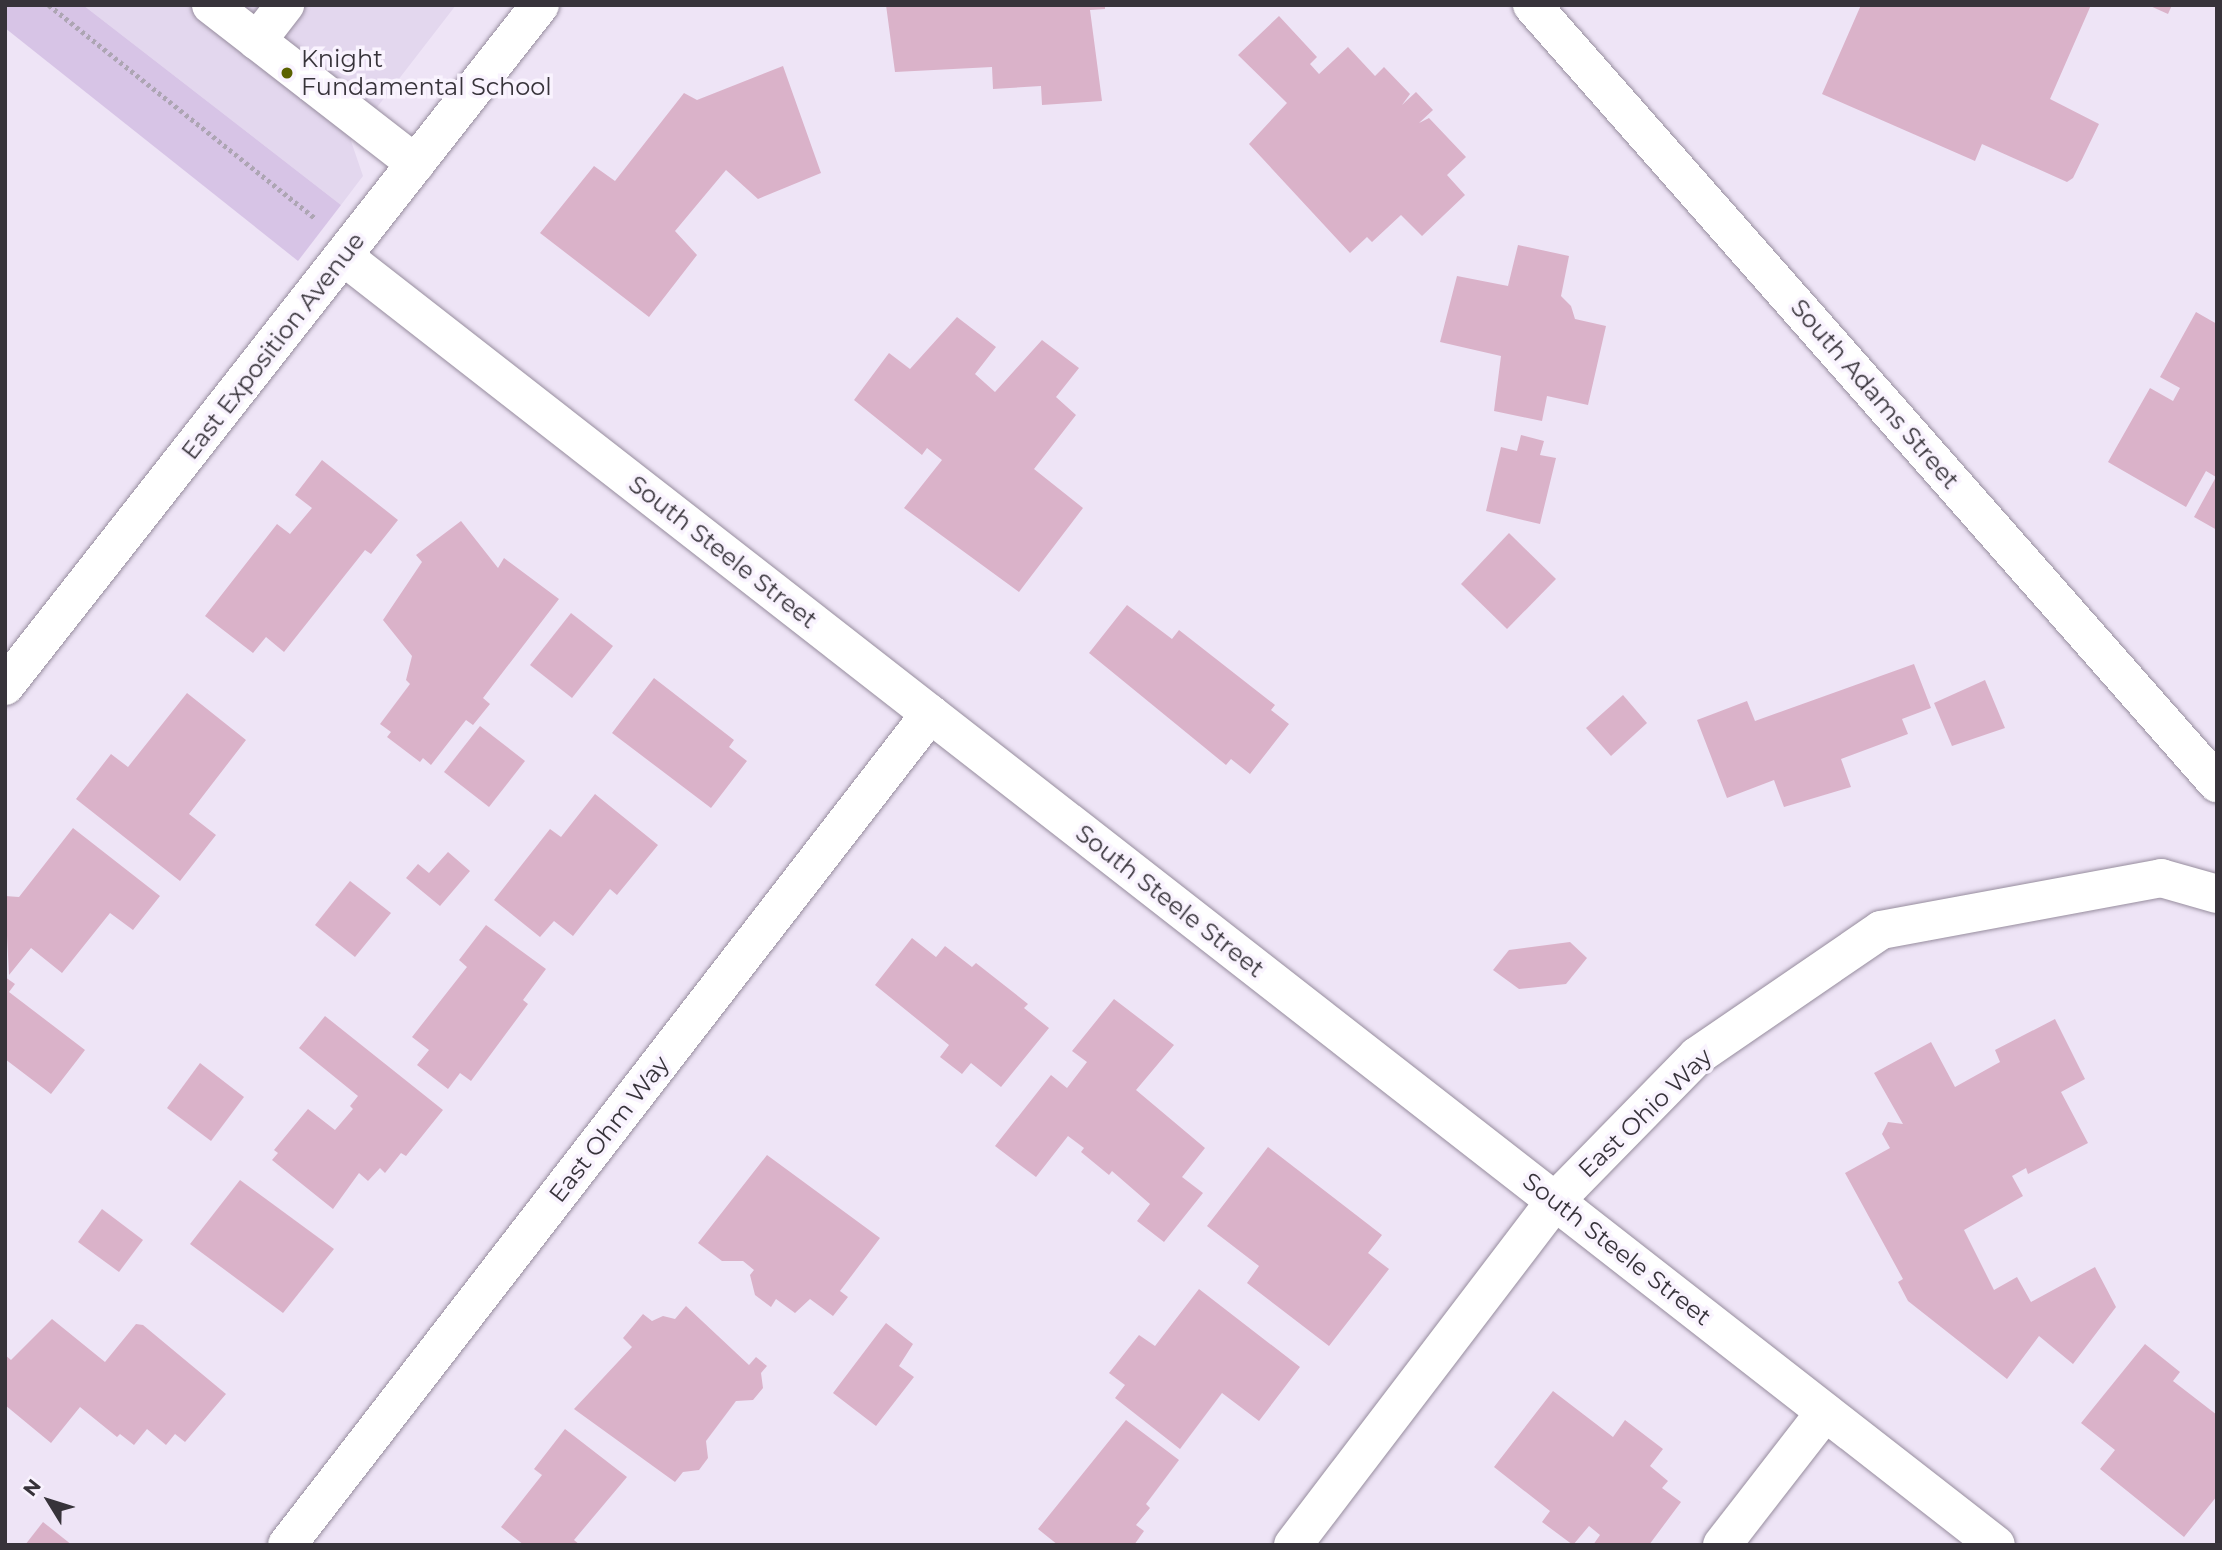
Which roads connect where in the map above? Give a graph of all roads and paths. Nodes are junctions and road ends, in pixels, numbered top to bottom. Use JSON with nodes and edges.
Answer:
{"nodes":[{"id":1,"x":49,"y":5,"type":"edge"},
{"id":2,"x":211,"y":5,"type":"edge"},
{"id":3,"x":285,"y":5,"type":"edge"},
{"id":4,"x":540,"y":5,"type":"edge"},
{"id":5,"x":1536,"y":7,"type":"edge"},
{"id":6,"x":257,"y":41,"type":"junction"},
{"id":7,"x":416,"y":164,"type":"junction"},
{"id":8,"x":343,"y":256,"type":"junction"},
{"id":9,"x":5,"y":686,"type":"edge"},
{"id":10,"x":930,"y":714,"type":"junction"},
{"id":11,"x":2217,"y":783,"type":"edge"},
{"id":12,"x":2217,"y":894,"type":"edge"},
{"id":13,"x":1555,"y":1202,"type":"junction"},
{"id":14,"x":1825,"y":1412,"type":"junction"},
{"id":15,"x":287,"y":1545,"type":"edge"},
{"id":16,"x":1293,"y":1545,"type":"edge"},
{"id":17,"x":1722,"y":1545,"type":"edge"},
{"id":18,"x":1996,"y":1545,"type":"edge"}],
"edges":[{"from":1,"to":8,"type":"path"},
{"from":2,"to":6,"type":"street"},
{"from":3,"to":6,"type":"street"},
{"from":4,"to":7,"type":"street","name":"East Exposition Avenue"},
{"from":5,"to":11,"type":"street","name":"South Adams Street"},
{"from":6,"to":7,"type":"street"},
{"from":7,"to":8,"type":"street","name":"East Exposition Avenue"},
{"from":8,"to":9,"type":"street","name":"East Exposition Avenue"},
{"from":8,"to":10,"type":"street","name":"South Steele Street"},
{"from":10,"to":13,"type":"street","name":"South Steele Street"},
{"from":10,"to":15,"type":"street","name":"East Ohm Way"},
{"from":12,"to":13,"type":"street","name":"East Ohio Way"},
{"from":13,"to":14,"type":"street","name":"South Steele Street"},
{"from":13,"to":16,"type":"street","name":"East Ohio Way"},
{"from":14,"to":17,"type":"street"},
{"from":14,"to":18,"type":"street","name":"South Steele Street"}]}
